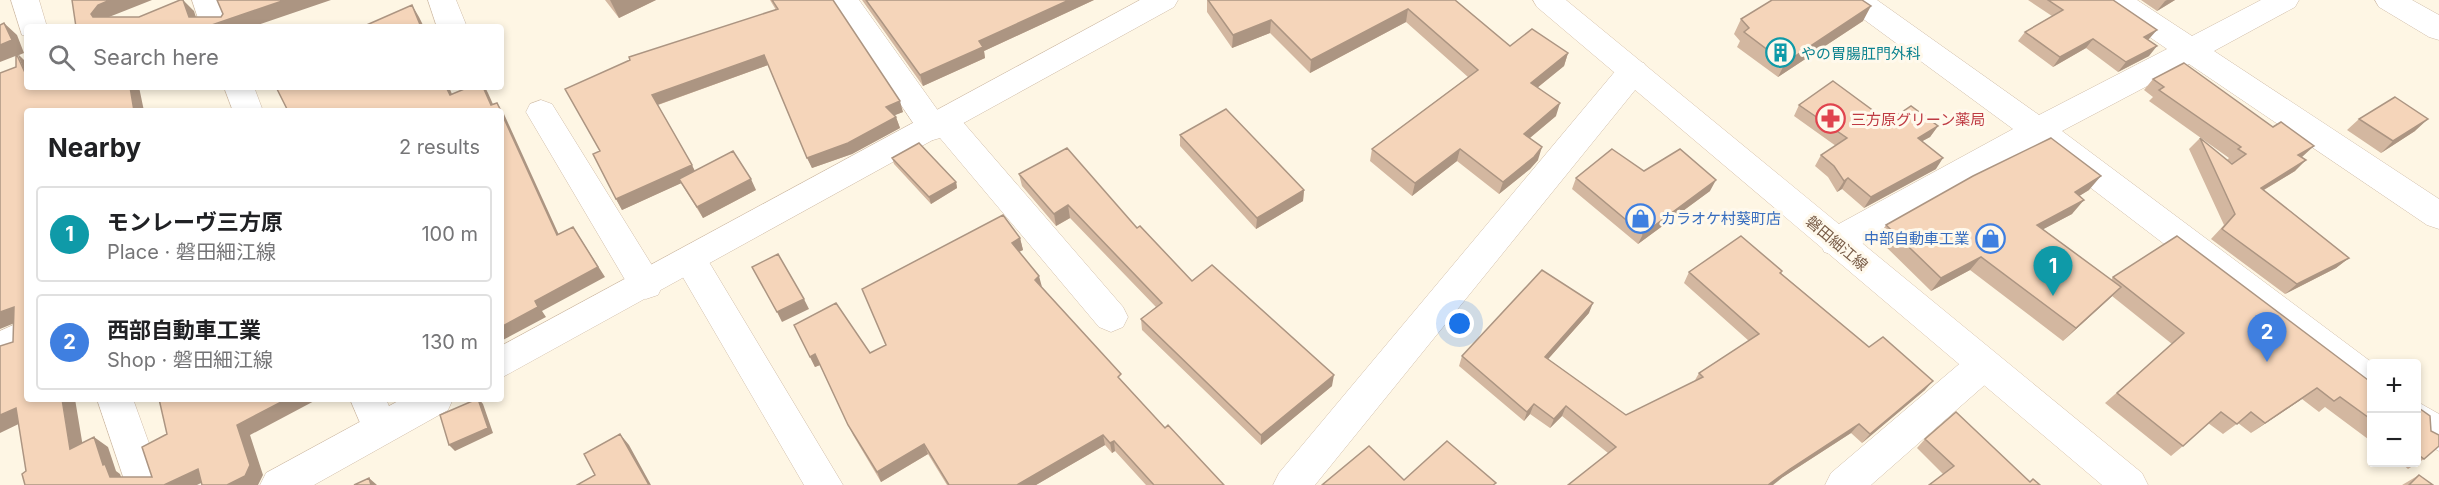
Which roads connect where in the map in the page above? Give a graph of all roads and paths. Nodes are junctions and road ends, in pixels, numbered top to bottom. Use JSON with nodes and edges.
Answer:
{"nodes":[{"id":1,"x":25,"y":0,"type":"edge"},
{"id":2,"x":206,"y":0,"type":"edge"},
{"id":3,"x":442,"y":0,"type":"edge"},
{"id":4,"x":844,"y":0,"type":"edge"},
{"id":5,"x":1547,"y":0,"type":"edge"},
{"id":6,"x":1857,"y":0,"type":"edge"},
{"id":7,"x":2116,"y":0,"type":"edge"},
{"id":8,"x":2285,"y":0,"type":"edge"},
{"id":9,"x":2389,"y":0,"type":"edge"},
{"id":10,"x":1154,"y":2,"type":"edge"},
{"id":11,"x":32,"y":24,"type":"edge"},
{"id":12,"x":215,"y":24,"type":"edge"},
{"id":13,"x":451,"y":24,"type":"edge"},
{"id":14,"x":2439,"y":29,"type":"edge"},
{"id":15,"x":2192,"y":51,"type":"junction"},
{"id":16,"x":1633,"y":71,"type":"junction"},
{"id":17,"x":240,"y":90,"type":"edge"},
{"id":18,"x":247,"y":108,"type":"edge"},
{"id":19,"x":541,"y":112,"type":"dead end"},
{"id":20,"x":939,"y":125,"type":"junction"},
{"id":21,"x":2038,"y":130,"type":"junction"},
{"id":22,"x":2439,"y":216,"type":"edge"},
{"id":23,"x":1836,"y":242,"type":"junction"},
{"id":24,"x":691,"y":262,"type":"junction"},
{"id":25,"x":646,"y":285,"type":"junction"},
{"id":26,"x":1111,"y":317,"type":"dead end"},
{"id":27,"x":24,"y":335,"type":"edge"},
{"id":28,"x":0,"y":347,"type":"edge"},
{"id":29,"x":504,"y":361,"type":"edge"},
{"id":30,"x":1983,"y":365,"type":"junction"},
{"id":31,"x":2367,"y":378,"type":"edge"},
{"id":32,"x":116,"y":402,"type":"edge"},
{"id":33,"x":423,"y":402,"type":"edge"},
{"id":34,"x":374,"y":414,"type":"edge"},
{"id":35,"x":2421,"y":421,"type":"edge"},
{"id":36,"x":2439,"y":435,"type":"edge"},
{"id":37,"x":145,"y":485,"type":"edge"},
{"id":38,"x":279,"y":485,"type":"edge"},
{"id":39,"x":824,"y":485,"type":"edge"},
{"id":40,"x":1292,"y":485,"type":"edge"},
{"id":41,"x":1844,"y":485,"type":"edge"},
{"id":42,"x":2129,"y":485,"type":"edge"}],
"edges":[{"from":1,"to":11,"type":"street"},
{"from":2,"to":12,"type":"street"},
{"from":3,"to":13,"type":"street"},
{"from":4,"to":20,"type":"street"},
{"from":5,"to":16,"type":"street","name":"磐田細江線"},
{"from":6,"to":21,"type":"street"},
{"from":7,"to":15,"type":"street"},
{"from":8,"to":15,"type":"street"},
{"from":9,"to":14,"type":"street"},
{"from":10,"to":20,"type":"street"},
{"from":15,"to":21,"type":"street"},
{"from":15,"to":22,"type":"street"},
{"from":16,"to":23,"type":"street","name":"磐田細江線"},
{"from":16,"to":40,"type":"street"},
{"from":17,"to":18,"type":"street"},
{"from":19,"to":25,"type":"street"},
{"from":20,"to":24,"type":"street"},
{"from":20,"to":26,"type":"street"},
{"from":21,"to":23,"type":"street"},
{"from":21,"to":31,"type":"street"},
{"from":23,"to":30,"type":"street","name":"磐田細江線"},
{"from":24,"to":25,"type":"street"},
{"from":24,"to":39,"type":"street"},
{"from":25,"to":29,"type":"street"},
{"from":27,"to":28,"type":"street"},
{"from":30,"to":41,"type":"street"},
{"from":30,"to":42,"type":"street","name":"磐田細江線"},
{"from":32,"to":37,"type":"street"},
{"from":33,"to":34,"type":"street"},
{"from":34,"to":38,"type":"street"},
{"from":35,"to":36,"type":"street"}]}
